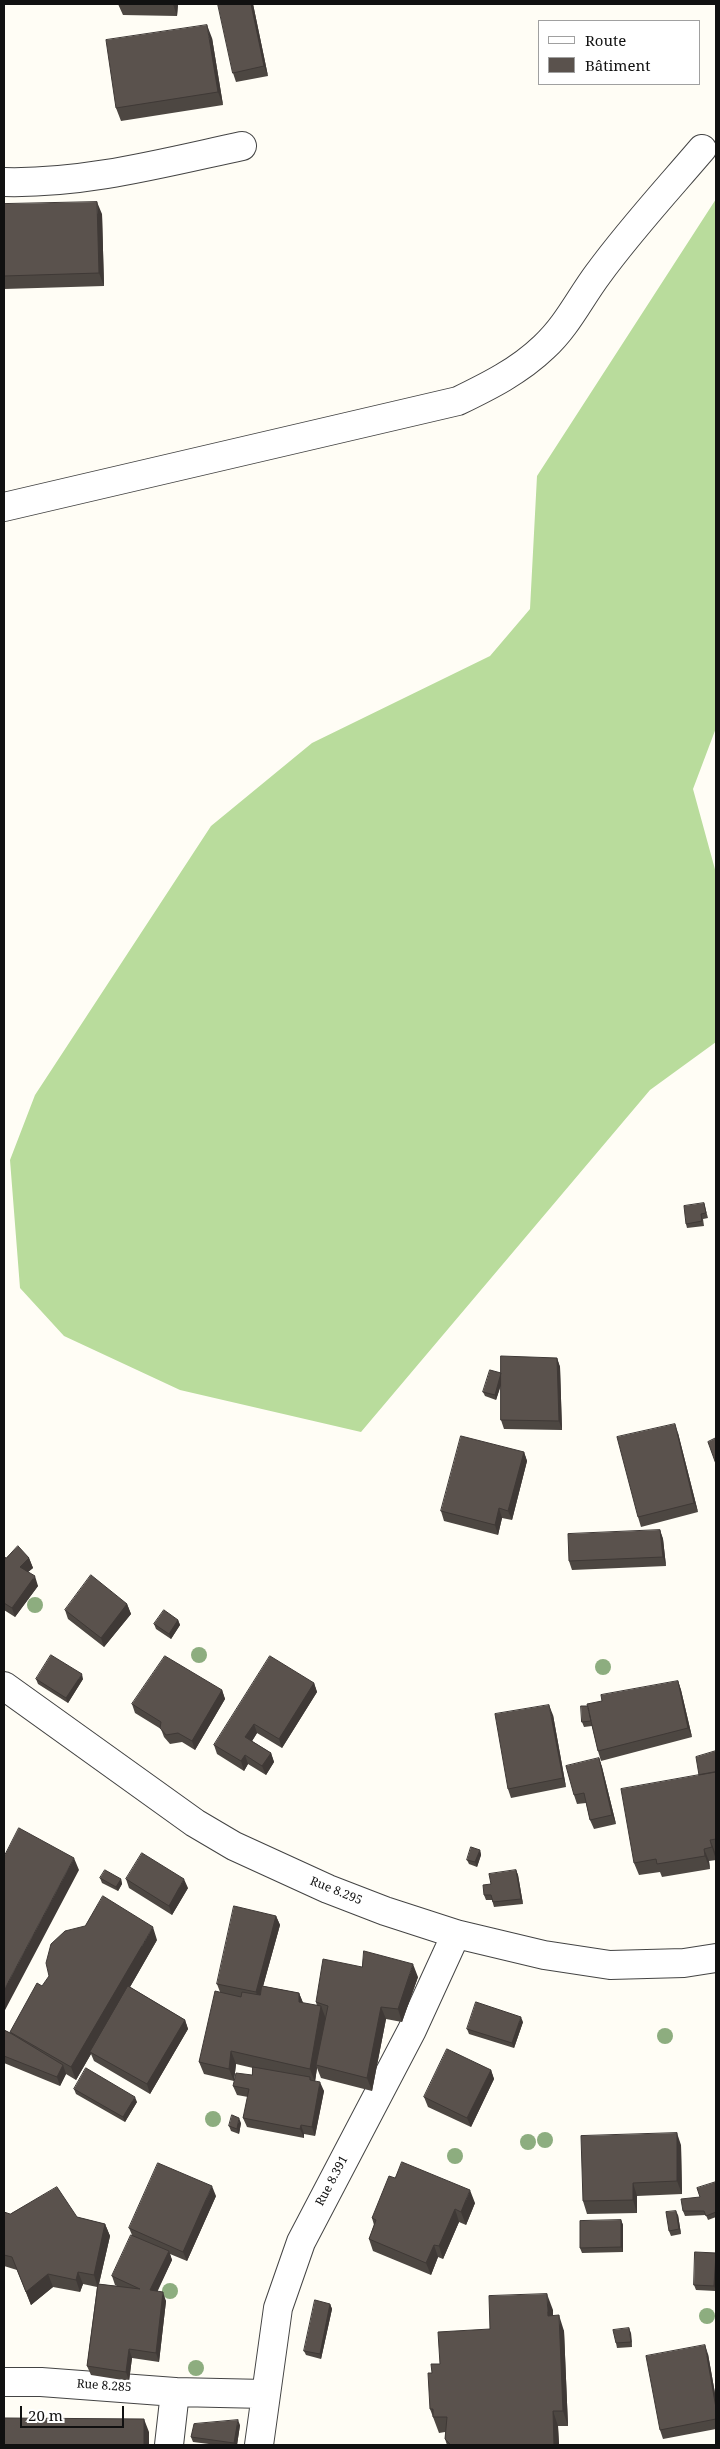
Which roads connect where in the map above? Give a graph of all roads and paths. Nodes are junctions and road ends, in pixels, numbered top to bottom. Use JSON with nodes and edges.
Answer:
{"nodes":[{"id":1,"x":242,"y":146,"type":"dead end"},
{"id":2,"x":702,"y":149,"type":"dead end"},
{"id":3,"x":4,"y":182,"type":"edge"},
{"id":4,"x":4,"y":507,"type":"edge"},
{"id":5,"x":4,"y":1686,"type":"edge"},
{"id":6,"x":456,"y":1934,"type":"junction"},
{"id":7,"x":716,"y":1958,"type":"edge"},
{"id":8,"x":4,"y":2382,"type":"edge"},
{"id":9,"x":175,"y":2392,"type":"junction"},
{"id":10,"x":265,"y":2394,"type":"junction"},
{"id":11,"x":169,"y":2445,"type":"edge"},
{"id":12,"x":260,"y":2445,"type":"edge"}],
"edges":[{"from":1,"to":3,"type":"street"},
{"from":2,"to":4,"type":"street"},
{"from":5,"to":6,"type":"street","name":"Rue 8.295"},
{"from":6,"to":7,"type":"street","name":"Rue 8.295"},
{"from":6,"to":10,"type":"street","name":"Rue 8.391"},
{"from":8,"to":9,"type":"street","name":"Rue 8.285"},
{"from":9,"to":10,"type":"street","name":"Rue 8.285"},
{"from":9,"to":11,"type":"street"},
{"from":10,"to":12,"type":"street","name":"Rue 8.391"}]}
